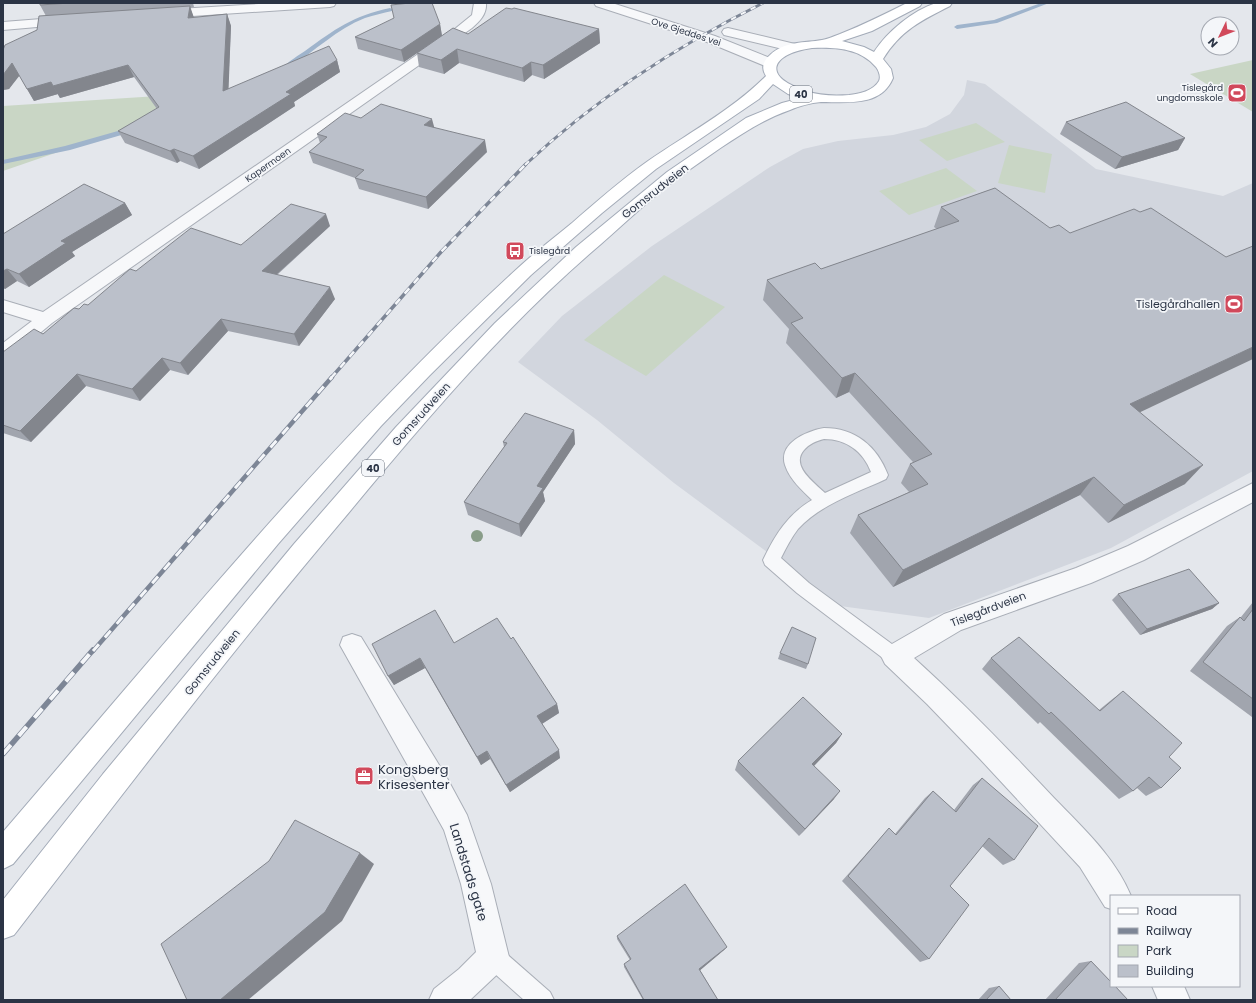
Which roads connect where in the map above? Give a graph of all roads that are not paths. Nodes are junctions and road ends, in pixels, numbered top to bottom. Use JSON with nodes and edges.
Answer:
{"nodes":[{"id":1,"x":330,"y":3,"type":"edge"},
{"id":2,"x":480,"y":3,"type":"edge"},
{"id":3,"x":600,"y":3,"type":"edge"},
{"id":4,"x":637,"y":3,"type":"edge"},
{"id":5,"x":916,"y":3,"type":"edge"},
{"id":6,"x":946,"y":3,"type":"edge"},
{"id":7,"x":154,"y":15,"type":"edge"},
{"id":8,"x":77,"y":20,"type":"edge"},
{"id":9,"x":18,"y":25,"type":"junction"},
{"id":10,"x":3,"y":26,"type":"edge"},
{"id":11,"x":13,"y":38,"type":"dead end"},
{"id":12,"x":824,"y":44,"type":"junction"},
{"id":13,"x":790,"y":47,"type":"junction"},
{"id":14,"x":876,"y":59,"type":"junction"},
{"id":15,"x":772,"y":70,"type":"junction"},
{"id":16,"x":819,"y":98,"type":"junction"},
{"id":17,"x":3,"y":306,"type":"edge"},
{"id":18,"x":46,"y":319,"type":"junction"},
{"id":19,"x":3,"y":353,"type":"edge"},
{"id":20,"x":1253,"y":492,"type":"edge"},
{"id":21,"x":824,"y":502,"type":"junction"},
{"id":22,"x":352,"y":645,"type":"dead end"},
{"id":23,"x":894,"y":656,"type":"junction"},
{"id":24,"x":3,"y":854,"type":"edge"},
{"id":25,"x":1115,"y":895,"type":"edge"},
{"id":26,"x":3,"y":924,"type":"edge"},
{"id":27,"x":494,"y":957,"type":"junction"},
{"id":28,"x":1168,"y":987,"type":"edge"},
{"id":29,"x":445,"y":1000,"type":"edge"},
{"id":30,"x":542,"y":1000,"type":"edge"},
{"id":31,"x":1174,"y":1000,"type":"edge"}],
"edges":[{"from":1,"to":7,"type":"street"},
{"from":2,"to":18,"type":"street","name":"Kapermoen"},
{"from":3,"to":15,"type":"street","name":"Ove Gjeddes vei"},
{"from":4,"to":13,"type":"street","name":"Ove Gjeddes vei"},
{"from":5,"to":12,"type":"main road"},
{"from":6,"to":14,"type":"main road"},
{"from":8,"to":9,"type":"street"},
{"from":9,"to":10,"type":"street"},
{"from":9,"to":11,"type":"street"},
{"from":12,"to":13,"type":"main road"},
{"from":12,"to":14,"type":"main road"},
{"from":13,"to":15,"type":"main road","name":"Gomsrudveien"},
{"from":14,"to":16,"type":"main road","number":"40"},
{"from":15,"to":16,"type":"main road","number":"40"},
{"from":15,"to":24,"type":"main road","name":"Gomsrudveien"},
{"from":16,"to":26,"type":"main road","name":"Gomsrudveien","number":"40"},
{"from":17,"to":18,"type":"street"},
{"from":18,"to":19,"type":"street","name":"Kapermoen"},
{"from":20,"to":23,"type":"street","name":"Tislegårdveien"},
{"from":21,"to":21,"type":"lane"},
{"from":21,"to":23,"type":"lane"},
{"from":22,"to":27,"type":"street","name":"Landstads gate"},
{"from":23,"to":25,"type":"street"},
{"from":27,"to":29,"type":"street"},
{"from":27,"to":30,"type":"lane"},
{"from":28,"to":31,"type":"street"}]}
